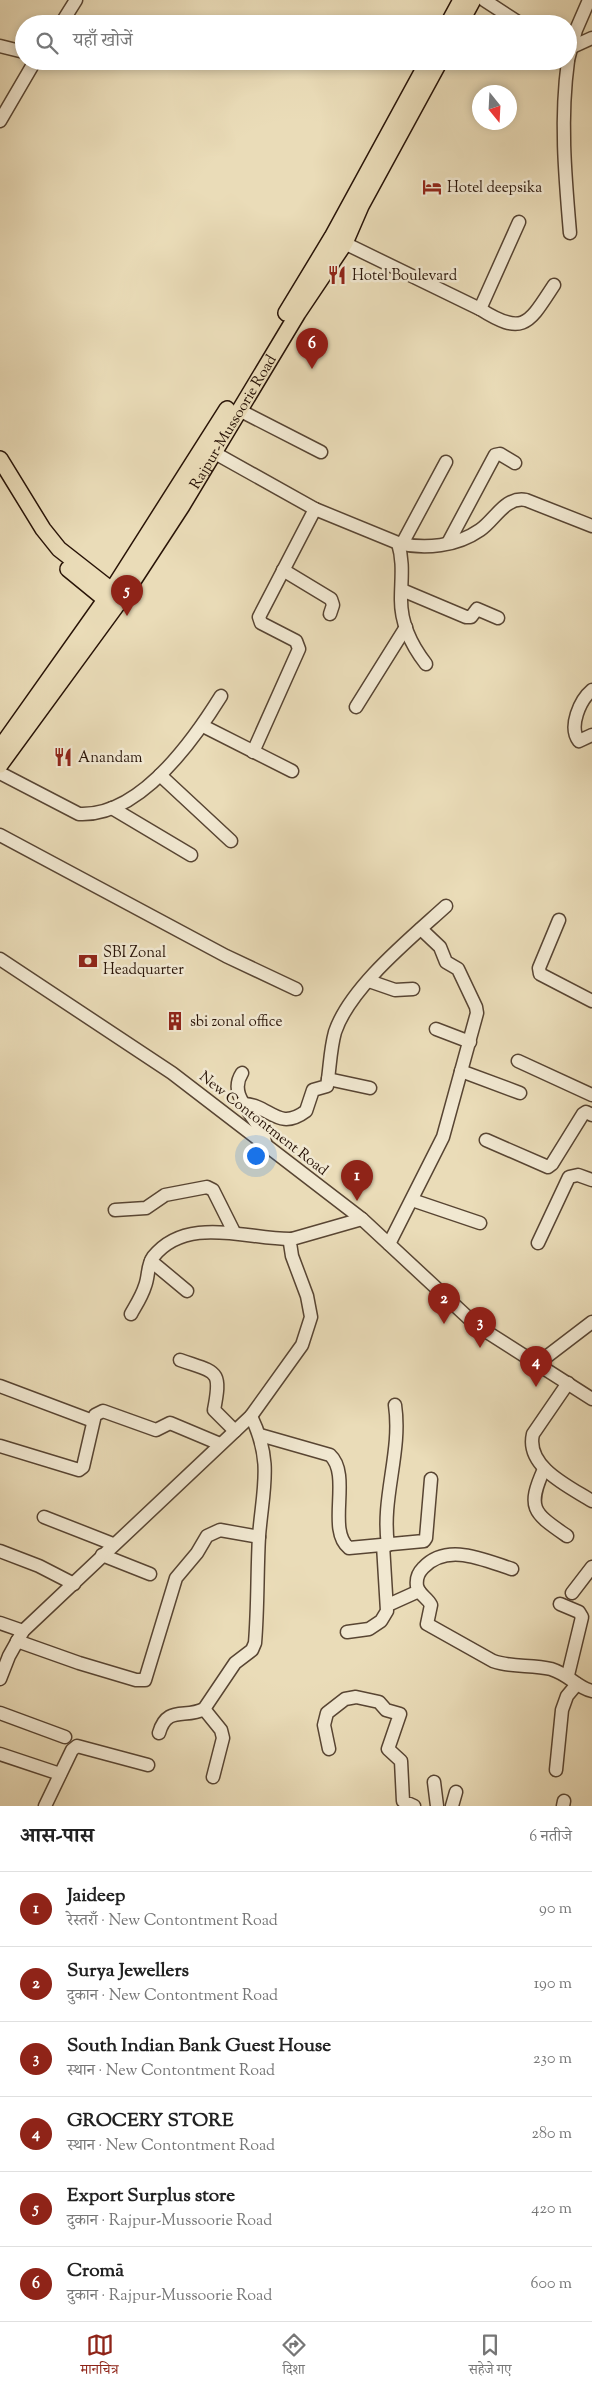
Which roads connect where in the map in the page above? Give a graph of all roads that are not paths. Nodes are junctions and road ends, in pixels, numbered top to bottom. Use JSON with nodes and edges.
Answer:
{"nodes":[{"id":1,"x":76,"y":0,"type":"edge"},
{"id":2,"x":461,"y":0,"type":"edge"},
{"id":3,"x":473,"y":0,"type":"edge"},
{"id":4,"x":484,"y":0,"type":"edge"},
{"id":5,"x":589,"y":0,"type":"edge"},
{"id":6,"x":67,"y":15,"type":"edge"},
{"id":7,"x":453,"y":15,"type":"edge"},
{"id":8,"x":465,"y":15,"type":"edge"},
{"id":9,"x":507,"y":15,"type":"edge"},
{"id":10,"x":577,"y":34,"type":"edge"},
{"id":11,"x":592,"y":38,"type":"edge"},
{"id":12,"x":0,"y":46,"type":"edge"},
{"id":13,"x":15,"y":50,"type":"edge"},
{"id":14,"x":577,"y":50,"type":"edge"},
{"id":15,"x":30,"y":70,"type":"edge"},
{"id":16,"x":423,"y":70,"type":"edge"},
{"id":17,"x":435,"y":70,"type":"edge"},
{"id":18,"x":567,"y":70,"type":"edge"},
{"id":19,"x":1,"y":119,"type":"edge"},
{"id":20,"x":519,"y":222,"type":"dead end"},
{"id":21,"x":570,"y":233,"type":"dead end"},
{"id":22,"x":338,"y":240,"type":"junction"},
{"id":23,"x":554,"y":285,"type":"dead end"},
{"id":24,"x":480,"y":309,"type":"junction"},
{"id":25,"x":238,"y":410,"type":"junction"},
{"id":26,"x":213,"y":452,"type":"junction"},
{"id":27,"x":321,"y":452,"type":"dead end"},
{"id":28,"x":0,"y":459,"type":"edge"},
{"id":29,"x":446,"y":462,"type":"dead end"},
{"id":30,"x":516,"y":463,"type":"dead end"},
{"id":31,"x":0,"y":474,"type":"edge"},
{"id":32,"x":315,"y":509,"type":"junction"},
{"id":33,"x":592,"y":526,"type":"edge"},
{"id":34,"x":400,"y":543,"type":"junction"},
{"id":35,"x":448,"y":543,"type":"junction"},
{"id":36,"x":283,"y":570,"type":"junction"},
{"id":37,"x":402,"y":590,"type":"junction"},
{"id":38,"x":114,"y":599,"type":"junction"},
{"id":39,"x":330,"y":614,"type":"dead end"},
{"id":40,"x":498,"y":618,"type":"dead end"},
{"id":41,"x":406,"y":626,"type":"junction"},
{"id":42,"x":426,"y":664,"type":"dead end"},
{"id":43,"x":592,"y":690,"type":"edge"},
{"id":44,"x":221,"y":696,"type":"dead end"},
{"id":45,"x":356,"y":707,"type":"dead end"},
{"id":46,"x":203,"y":726,"type":"junction"},
{"id":47,"x":592,"y":735,"type":"edge"},
{"id":48,"x":0,"y":748,"type":"edge"},
{"id":49,"x":253,"y":752,"type":"junction"},
{"id":50,"x":0,"y":765,"type":"edge"},
{"id":51,"x":292,"y":771,"type":"dead end"},
{"id":52,"x":0,"y":773,"type":"edge"},
{"id":53,"x":160,"y":775,"type":"junction"},
{"id":54,"x":112,"y":808,"type":"junction"},
{"id":55,"x":0,"y":835,"type":"edge"},
{"id":56,"x":231,"y":842,"type":"dead end"},
{"id":57,"x":191,"y":855,"type":"dead end"},
{"id":58,"x":446,"y":906,"type":"dead end"},
{"id":59,"x":559,"y":920,"type":"dead end"},
{"id":60,"x":421,"y":929,"type":"junction"},
{"id":61,"x":0,"y":959,"type":"edge"},
{"id":62,"x":369,"y":981,"type":"junction"},
{"id":63,"x":296,"y":989,"type":"dead end"},
{"id":64,"x":413,"y":989,"type":"dead end"},
{"id":65,"x":592,"y":1001,"type":"edge"},
{"id":66,"x":436,"y":1029,"type":"dead end"},
{"id":67,"x":470,"y":1042,"type":"junction"},
{"id":68,"x":518,"y":1061,"type":"dead end"},
{"id":69,"x":460,"y":1071,"type":"junction"},
{"id":70,"x":242,"y":1073,"type":"dead end"},
{"id":71,"x":323,"y":1085,"type":"junction"},
{"id":72,"x":370,"y":1088,"type":"dead end"},
{"id":73,"x":520,"y":1094,"type":"dead end"},
{"id":74,"x":592,"y":1096,"type":"edge"},
{"id":75,"x":244,"y":1104,"type":"junction"},
{"id":76,"x":588,"y":1113,"type":"edge"},
{"id":77,"x":486,"y":1140,"type":"dead end"},
{"id":78,"x":266,"y":1147,"type":"junction"},
{"id":79,"x":592,"y":1180,"type":"edge"},
{"id":80,"x":412,"y":1200,"type":"junction"},
{"id":81,"x":115,"y":1210,"type":"dead end"},
{"id":82,"x":362,"y":1219,"type":"junction"},
{"id":83,"x":480,"y":1223,"type":"dead end"},
{"id":84,"x":234,"y":1232,"type":"junction"},
{"id":85,"x":292,"y":1239,"type":"junction"},
{"id":86,"x":389,"y":1244,"type":"junction"},
{"id":87,"x":538,"y":1244,"type":"dead end"},
{"id":88,"x":151,"y":1261,"type":"junction"},
{"id":89,"x":188,"y":1291,"type":"dead end"},
{"id":90,"x":131,"y":1314,"type":"dead end"},
{"id":91,"x":590,"y":1326,"type":"edge"},
{"id":92,"x":180,"y":1360,"type":"dead end"},
{"id":93,"x":537,"y":1364,"type":"junction"},
{"id":94,"x":568,"y":1383,"type":"junction"},
{"id":95,"x":0,"y":1386,"type":"edge"},
{"id":96,"x":592,"y":1399,"type":"edge"},
{"id":97,"x":395,"y":1405,"type":"dead end"},
{"id":98,"x":251,"y":1416,"type":"junction"},
{"id":99,"x":93,"y":1421,"type":"junction"},
{"id":100,"x":235,"y":1431,"type":"junction"},
{"id":101,"x":260,"y":1435,"type":"junction"},
{"id":102,"x":220,"y":1444,"type":"junction"},
{"id":103,"x":0,"y":1446,"type":"edge"},
{"id":104,"x":544,"y":1469,"type":"junction"},
{"id":105,"x":431,"y":1479,"type":"dead end"},
{"id":106,"x":592,"y":1501,"type":"edge"},
{"id":107,"x":44,"y":1517,"type":"dead end"},
{"id":108,"x":568,"y":1536,"type":"dead end"},
{"id":109,"x":259,"y":1537,"type":"junction"},
{"id":110,"x":114,"y":1544,"type":"junction"},
{"id":111,"x":386,"y":1545,"type":"junction"},
{"id":112,"x":0,"y":1551,"type":"edge"},
{"id":113,"x":102,"y":1555,"type":"junction"},
{"id":114,"x":592,"y":1567,"type":"edge"},
{"id":115,"x":512,"y":1569,"type":"dead end"},
{"id":116,"x":150,"y":1574,"type":"dead end"},
{"id":117,"x":74,"y":1584,"type":"junction"},
{"id":118,"x":419,"y":1591,"type":"junction"},
{"id":119,"x":572,"y":1593,"type":"dead end"},
{"id":120,"x":560,"y":1604,"type":"dead end"},
{"id":121,"x":388,"y":1606,"type":"junction"},
{"id":122,"x":0,"y":1623,"type":"edge"},
{"id":123,"x":347,"y":1632,"type":"dead end"},
{"id":124,"x":20,"y":1636,"type":"junction"},
{"id":125,"x":0,"y":1678,"type":"edge"},
{"id":126,"x":572,"y":1680,"type":"junction"},
{"id":127,"x":592,"y":1692,"type":"edge"},
{"id":128,"x":204,"y":1709,"type":"junction"},
{"id":129,"x":0,"y":1713,"type":"edge"},
{"id":130,"x":159,"y":1733,"type":"dead end"},
{"id":131,"x":65,"y":1737,"type":"dead end"},
{"id":132,"x":329,"y":1749,"type":"dead end"},
{"id":133,"x":0,"y":1754,"type":"edge"},
{"id":134,"x":148,"y":1765,"type":"dead end"},
{"id":135,"x":556,"y":1770,"type":"dead end"},
{"id":136,"x":60,"y":1774,"type":"junction"},
{"id":137,"x":213,"y":1777,"type":"dead end"},
{"id":138,"x":434,"y":1782,"type":"dead end"},
{"id":139,"x":456,"y":1792,"type":"dead end"},
{"id":140,"x":45,"y":1806,"type":"edge"},
{"id":141,"x":414,"y":1806,"type":"edge"},
{"id":142,"x":437,"y":1806,"type":"edge"},
{"id":143,"x":452,"y":1806,"type":"edge"}],
"edges":[{"from":1,"to":6,"type":"street"},
{"from":2,"to":7,"type":"main road"},
{"from":3,"to":8,"type":"main road"},
{"from":4,"to":9,"type":"street"},
{"from":5,"to":10,"type":"street"},
{"from":11,"to":14,"type":"street"},
{"from":12,"to":13,"type":"street"},
{"from":15,"to":19,"type":"street"},
{"from":16,"to":22,"type":"main road","name":"Rajpur-Mussoorie Road"},
{"from":17,"to":22,"type":"main road","name":"Rajpur-Mussoorie Road"},
{"from":18,"to":21,"type":"street"},
{"from":20,"to":24,"type":"street"},
{"from":22,"to":24,"type":"street"},
{"from":22,"to":25,"type":"main road","name":"Rajpur-Mussoorie Road"},
{"from":22,"to":38,"type":"main road","name":"Rajpur-Mussoorie Road"},
{"from":23,"to":24,"type":"street"},
{"from":25,"to":26,"type":"main road","name":"Rajpur-Mussoorie Road"},
{"from":25,"to":27,"type":"street"},
{"from":26,"to":32,"type":"street"},
{"from":26,"to":38,"type":"main road","name":"Rajpur-Mussoorie Road"},
{"from":28,"to":38,"type":"main road"},
{"from":29,"to":34,"type":"street"},
{"from":30,"to":35,"type":"street"},
{"from":31,"to":38,"type":"main road"},
{"from":32,"to":34,"type":"street"},
{"from":32,"to":36,"type":"street"},
{"from":33,"to":35,"type":"street"},
{"from":34,"to":35,"type":"street"},
{"from":34,"to":37,"type":"street"},
{"from":36,"to":39,"type":"street"},
{"from":36,"to":49,"type":"street"},
{"from":37,"to":40,"type":"street"},
{"from":37,"to":41,"type":"street"},
{"from":38,"to":48,"type":"main road","name":"Rajpur-Mussoorie Road"},
{"from":38,"to":50,"type":"main road","name":"Rajpur-Mussoorie Road"},
{"from":41,"to":42,"type":"street"},
{"from":41,"to":45,"type":"street"},
{"from":43,"to":47,"type":"street"},
{"from":44,"to":46,"type":"street"},
{"from":46,"to":49,"type":"street"},
{"from":46,"to":53,"type":"street"},
{"from":49,"to":51,"type":"street"},
{"from":52,"to":54,"type":"street"},
{"from":53,"to":54,"type":"street"},
{"from":53,"to":56,"type":"street"},
{"from":54,"to":57,"type":"street"},
{"from":55,"to":63,"type":"street"},
{"from":58,"to":60,"type":"street"},
{"from":59,"to":65,"type":"street"},
{"from":60,"to":62,"type":"street"},
{"from":60,"to":67,"type":"street"},
{"from":61,"to":78,"type":"street","name":"New Contontment Road"},
{"from":62,"to":64,"type":"street"},
{"from":62,"to":71,"type":"street"},
{"from":66,"to":67,"type":"street"},
{"from":67,"to":69,"type":"street"},
{"from":68,"to":74,"type":"street"},
{"from":69,"to":73,"type":"street"},
{"from":69,"to":80,"type":"street"},
{"from":70,"to":75,"type":"street"},
{"from":71,"to":72,"type":"street"},
{"from":71,"to":75,"type":"street"},
{"from":74,"to":76,"type":"street"},
{"from":75,"to":78,"type":"street"},
{"from":76,"to":77,"type":"street"},
{"from":78,"to":82,"type":"street","name":"New Contontment Road"},
{"from":79,"to":87,"type":"street"},
{"from":80,"to":83,"type":"street"},
{"from":80,"to":86,"type":"street"},
{"from":81,"to":84,"type":"street"},
{"from":82,"to":85,"type":"street"},
{"from":82,"to":86,"type":"street","name":"New Contontment Road"},
{"from":84,"to":85,"type":"street"},
{"from":84,"to":88,"type":"street"},
{"from":85,"to":98,"type":"street"},
{"from":86,"to":93,"type":"street","name":"New Contontment Road"},
{"from":88,"to":89,"type":"street"},
{"from":88,"to":90,"type":"street"},
{"from":91,"to":93,"type":"street"},
{"from":92,"to":100,"type":"street"},
{"from":93,"to":94,"type":"street","name":"New Contontment Road"},
{"from":94,"to":96,"type":"street","name":"New Contontment Road"},
{"from":94,"to":104,"type":"street"},
{"from":95,"to":99,"type":"street"},
{"from":97,"to":111,"type":"street"},
{"from":98,"to":100,"type":"street"},
{"from":98,"to":101,"type":"street"},
{"from":99,"to":102,"type":"street"},
{"from":99,"to":103,"type":"street"},
{"from":100,"to":102,"type":"street"},
{"from":101,"to":109,"type":"street"},
{"from":101,"to":111,"type":"street"},
{"from":102,"to":110,"type":"street"},
{"from":104,"to":106,"type":"street"},
{"from":104,"to":108,"type":"street"},
{"from":105,"to":111,"type":"street"},
{"from":107,"to":110,"type":"street"},
{"from":109,"to":124,"type":"street"},
{"from":109,"to":128,"type":"street"},
{"from":110,"to":113,"type":"street"},
{"from":111,"to":121,"type":"street"},
{"from":112,"to":117,"type":"street"},
{"from":113,"to":116,"type":"street"},
{"from":113,"to":117,"type":"street"},
{"from":114,"to":119,"type":"street"},
{"from":115,"to":118,"type":"street"},
{"from":117,"to":124,"type":"street"},
{"from":118,"to":121,"type":"street"},
{"from":118,"to":126,"type":"street"},
{"from":120,"to":126,"type":"street"},
{"from":121,"to":123,"type":"street"},
{"from":122,"to":124,"type":"street"},
{"from":124,"to":125,"type":"street"},
{"from":126,"to":127,"type":"street"},
{"from":126,"to":135,"type":"street"},
{"from":128,"to":130,"type":"street"},
{"from":128,"to":137,"type":"street"},
{"from":129,"to":131,"type":"street"},
{"from":132,"to":141,"type":"street"},
{"from":133,"to":136,"type":"street"},
{"from":134,"to":136,"type":"street"},
{"from":136,"to":140,"type":"street"},
{"from":138,"to":142,"type":"street"},
{"from":139,"to":143,"type":"street"}]}
